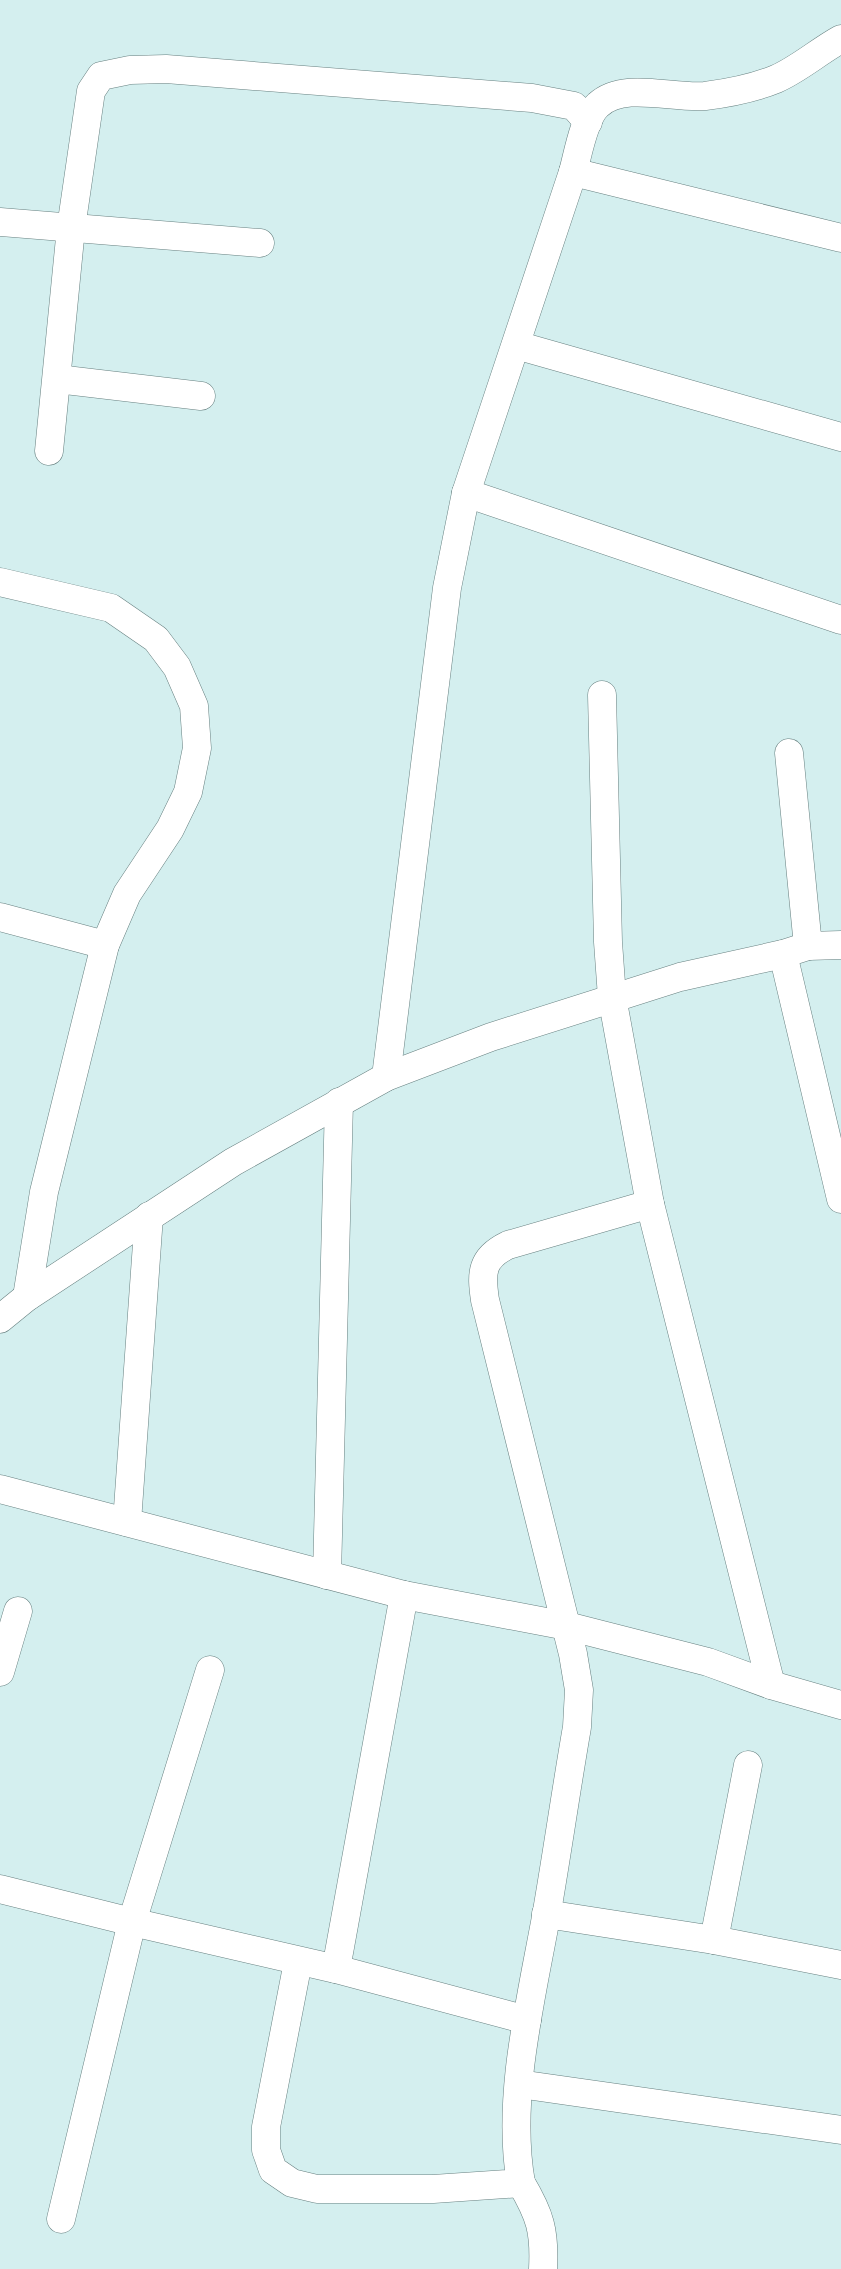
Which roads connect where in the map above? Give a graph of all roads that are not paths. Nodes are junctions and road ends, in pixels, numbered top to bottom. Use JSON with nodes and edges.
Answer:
{"nodes":[{"id":1,"x":841,"y":39,"type":"edge"},
{"id":2,"x":588,"y":122,"type":"junction"},
{"id":3,"x":573,"y":172,"type":"junction"},
{"id":4,"x":0,"y":222,"type":"edge"},
{"id":5,"x":71,"y":228,"type":"junction"},
{"id":6,"x":841,"y":238,"type":"edge"},
{"id":7,"x":260,"y":244,"type":"dead end"},
{"id":8,"x":516,"y":345,"type":"junction"},
{"id":9,"x":56,"y":380,"type":"junction"},
{"id":10,"x":201,"y":396,"type":"dead end"},
{"id":11,"x":841,"y":437,"type":"edge"},
{"id":12,"x":49,"y":451,"type":"dead end"},
{"id":13,"x":466,"y":494,"type":"junction"},
{"id":14,"x":0,"y":582,"type":"edge"},
{"id":15,"x":841,"y":620,"type":"edge"},
{"id":16,"x":602,"y":695,"type":"dead end"},
{"id":17,"x":788,"y":753,"type":"dead end"},
{"id":18,"x":0,"y":917,"type":"edge"},
{"id":19,"x":105,"y":945,"type":"junction"},
{"id":20,"x":841,"y":945,"type":"edge"},
{"id":21,"x":808,"y":946,"type":"junction"},
{"id":22,"x":782,"y":954,"type":"junction"},
{"id":23,"x":612,"y":997,"type":"junction"},
{"id":24,"x":386,"y":1077,"type":"junction"},
{"id":25,"x":339,"y":1102,"type":"junction"},
{"id":26,"x":841,"y":1199,"type":"edge"},
{"id":27,"x":650,"y":1204,"type":"junction"},
{"id":28,"x":149,"y":1216,"type":"junction"},
{"id":29,"x":27,"y":1296,"type":"junction"},
{"id":30,"x":0,"y":1319,"type":"edge"},
{"id":31,"x":0,"y":1489,"type":"edge"},
{"id":32,"x":127,"y":1522,"type":"junction"},
{"id":33,"x":327,"y":1575,"type":"junction"},
{"id":34,"x":404,"y":1595,"type":"junction"},
{"id":35,"x":18,"y":1611,"type":"dead end"},
{"id":36,"x":566,"y":1626,"type":"junction"},
{"id":37,"x":210,"y":1670,"type":"dead end"},
{"id":38,"x":0,"y":1672,"type":"edge"},
{"id":39,"x":771,"y":1685,"type":"junction"},
{"id":40,"x":841,"y":1705,"type":"edge"},
{"id":41,"x":748,"y":1765,"type":"dead end"},
{"id":42,"x":0,"y":1889,"type":"edge"},
{"id":43,"x":546,"y":1914,"type":"junction"},
{"id":44,"x":132,"y":1922,"type":"junction"},
{"id":45,"x":714,"y":1940,"type":"junction"},
{"id":46,"x":298,"y":1962,"type":"junction"},
{"id":47,"x":841,"y":1965,"type":"edge"},
{"id":48,"x":336,"y":1969,"type":"junction"},
{"id":49,"x":527,"y":2020,"type":"junction"},
{"id":50,"x":519,"y":2084,"type":"junction"},
{"id":51,"x":841,"y":2130,"type":"edge"},
{"id":52,"x":521,"y":2182,"type":"junction"},
{"id":53,"x":62,"y":2218,"type":"dead end"},
{"id":54,"x":543,"y":2269,"type":"edge"}],
"edges":[{"from":1,"to":2,"type":"street"},
{"from":2,"to":3,"type":"street"},
{"from":2,"to":5,"type":"street"},
{"from":3,"to":6,"type":"street"},
{"from":3,"to":8,"type":"street"},
{"from":4,"to":5,"type":"street"},
{"from":5,"to":7,"type":"street"},
{"from":5,"to":9,"type":"street"},
{"from":8,"to":11,"type":"street"},
{"from":8,"to":13,"type":"street"},
{"from":9,"to":10,"type":"street"},
{"from":9,"to":12,"type":"street"},
{"from":13,"to":15,"type":"street"},
{"from":13,"to":24,"type":"street"},
{"from":14,"to":19,"type":"street"},
{"from":16,"to":23,"type":"street"},
{"from":17,"to":21,"type":"street"},
{"from":18,"to":19,"type":"street"},
{"from":19,"to":29,"type":"street"},
{"from":20,"to":21,"type":"street"},
{"from":21,"to":22,"type":"street"},
{"from":22,"to":23,"type":"street"},
{"from":22,"to":26,"type":"street"},
{"from":23,"to":24,"type":"street"},
{"from":23,"to":27,"type":"street"},
{"from":24,"to":25,"type":"street"},
{"from":25,"to":28,"type":"street"},
{"from":25,"to":33,"type":"street"},
{"from":27,"to":36,"type":"street"},
{"from":27,"to":39,"type":"street"},
{"from":28,"to":29,"type":"street"},
{"from":28,"to":32,"type":"street"},
{"from":29,"to":30,"type":"street"},
{"from":31,"to":32,"type":"street"},
{"from":32,"to":33,"type":"street"},
{"from":33,"to":34,"type":"street"},
{"from":34,"to":36,"type":"street"},
{"from":34,"to":48,"type":"street"},
{"from":35,"to":38,"type":"street"},
{"from":36,"to":39,"type":"street"},
{"from":36,"to":43,"type":"street"},
{"from":37,"to":44,"type":"street"},
{"from":39,"to":40,"type":"street"},
{"from":41,"to":45,"type":"street"},
{"from":42,"to":44,"type":"street"},
{"from":43,"to":45,"type":"street"},
{"from":43,"to":49,"type":"street"},
{"from":44,"to":46,"type":"street"},
{"from":44,"to":53,"type":"street"},
{"from":45,"to":47,"type":"street"},
{"from":46,"to":48,"type":"street"},
{"from":46,"to":52,"type":"street"},
{"from":48,"to":49,"type":"street"},
{"from":49,"to":50,"type":"street"},
{"from":50,"to":51,"type":"street"},
{"from":50,"to":52,"type":"street"},
{"from":52,"to":54,"type":"street"}]}
